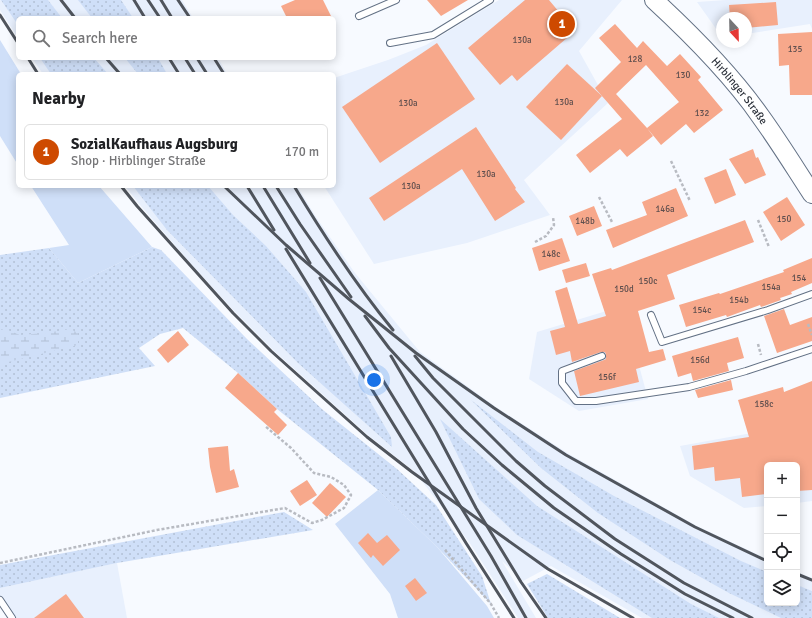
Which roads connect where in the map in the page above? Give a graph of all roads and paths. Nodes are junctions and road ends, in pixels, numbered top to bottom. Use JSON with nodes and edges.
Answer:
{"nodes":[{"id":1,"x":396,"y":0,"type":"edge"},
{"id":2,"x":490,"y":0,"type":"edge"},
{"id":3,"x":654,"y":0,"type":"edge"},
{"id":4,"x":359,"y":16,"type":"dead end"},
{"id":5,"x":390,"y":43,"type":"dead end"},
{"id":6,"x":671,"y":161,"type":"dead end"},
{"id":7,"x":812,"y":194,"type":"edge"},
{"id":8,"x":599,"y":197,"type":"dead end"},
{"id":9,"x":690,"y":201,"type":"dead end"},
{"id":10,"x":553,"y":217,"type":"dead end"},
{"id":11,"x":758,"y":220,"type":"dead end"},
{"id":12,"x":612,"y":222,"type":"dead end"},
{"id":13,"x":535,"y":242,"type":"dead end"},
{"id":14,"x":769,"y":247,"type":"dead end"},
{"id":15,"x":812,"y":294,"type":"edge"},
{"id":16,"x":651,"y":315,"type":"dead end"},
{"id":17,"x":808,"y":324,"type":"dead end"},
{"id":18,"x":812,"y":335,"type":"edge"},
{"id":19,"x":812,"y":349,"type":"edge"},
{"id":20,"x":602,"y":356,"type":"dead end"},
{"id":21,"x":265,"y":426,"type":"dead end"},
{"id":22,"x":445,"y":550,"type":"dead end"},
{"id":23,"x":0,"y":563,"type":"edge"},
{"id":24,"x":0,"y":600,"type":"edge"},
{"id":25,"x":12,"y":618,"type":"edge"},
{"id":26,"x":498,"y":618,"type":"edge"}],
"edges":[{"from":1,"to":4,"type":"lane"},
{"from":2,"to":5,"type":"lane"},
{"from":3,"to":7,"type":"street","name":"Hirblinger Straße"},
{"from":6,"to":9,"type":"path"},
{"from":8,"to":12,"type":"path"},
{"from":10,"to":13,"type":"path"},
{"from":11,"to":14,"type":"path"},
{"from":15,"to":16,"type":"lane"},
{"from":17,"to":18,"type":"path"},
{"from":19,"to":20,"type":"lane"},
{"from":21,"to":23,"type":"path"},
{"from":22,"to":26,"type":"path"},
{"from":24,"to":25,"type":"lane"}]}
